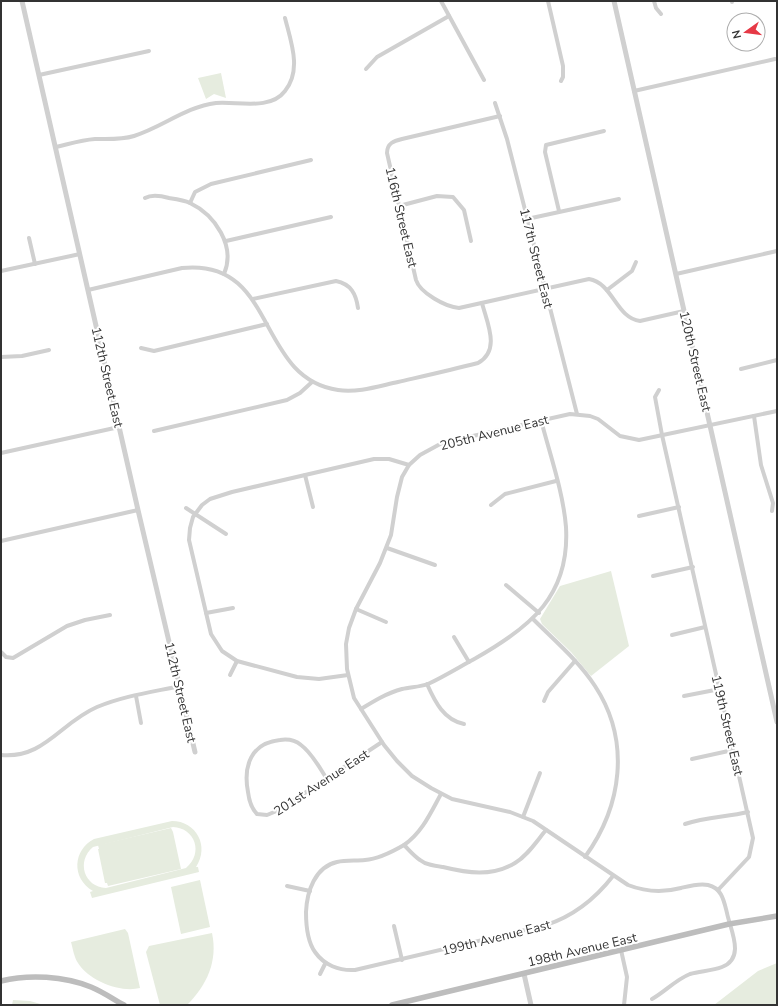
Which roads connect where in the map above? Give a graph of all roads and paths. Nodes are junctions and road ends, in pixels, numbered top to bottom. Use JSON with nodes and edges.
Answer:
{"nodes":[{"id":1,"x":22,"y":1,"type":"edge"},
{"id":2,"x":441,"y":1,"type":"edge"},
{"id":3,"x":548,"y":1,"type":"edge"},
{"id":4,"x":614,"y":1,"type":"edge"},
{"id":5,"x":654,"y":1,"type":"edge"},
{"id":6,"x":661,"y":14,"type":"dead end"},
{"id":7,"x":449,"y":16,"type":"junction"},
{"id":8,"x":285,"y":18,"type":"dead end"},
{"id":9,"x":149,"y":51,"type":"dead end"},
{"id":10,"x":775,"y":59,"type":"dead end"},
{"id":11,"x":366,"y":69,"type":"dead end"},
{"id":12,"x":39,"y":75,"type":"junction"},
{"id":13,"x":484,"y":80,"type":"dead end"},
{"id":14,"x":561,"y":81,"type":"dead end"},
{"id":15,"x":634,"y":91,"type":"junction"},
{"id":16,"x":495,"y":103,"type":"dead end"},
{"id":17,"x":500,"y":116,"type":"junction"},
{"id":18,"x":604,"y":131,"type":"dead end"},
{"id":19,"x":56,"y":147,"type":"junction"},
{"id":20,"x":311,"y":160,"type":"dead end"},
{"id":21,"x":145,"y":198,"type":"dead end"},
{"id":22,"x":619,"y":199,"type":"dead end"},
{"id":23,"x":190,"y":203,"type":"junction"},
{"id":24,"x":399,"y":206,"type":"junction"},
{"id":25,"x":559,"y":211,"type":"junction"},
{"id":26,"x":331,"y":217,"type":"dead end"},
{"id":27,"x":527,"y":219,"type":"junction"},
{"id":28,"x":29,"y":238,"type":"dead end"},
{"id":29,"x":471,"y":241,"type":"dead end"},
{"id":30,"x":226,"y":242,"type":"junction"},
{"id":31,"x":777,"y":250,"type":"edge"},
{"id":32,"x":80,"y":254,"type":"junction"},
{"id":33,"x":636,"y":262,"type":"dead end"},
{"id":34,"x":35,"y":264,"type":"junction"},
{"id":35,"x":1,"y":271,"type":"edge"},
{"id":36,"x":224,"y":274,"type":"junction"},
{"id":37,"x":676,"y":274,"type":"junction"},
{"id":38,"x":544,"y":289,"type":"junction"},
{"id":39,"x":88,"y":290,"type":"junction"},
{"id":40,"x":607,"y":290,"type":"junction"},
{"id":41,"x":253,"y":299,"type":"junction"},
{"id":42,"x":482,"y":303,"type":"junction"},
{"id":43,"x":358,"y":308,"type":"dead end"},
{"id":44,"x":684,"y":311,"type":"junction"},
{"id":45,"x":267,"y":324,"type":"junction"},
{"id":46,"x":141,"y":348,"type":"dead end"},
{"id":47,"x":49,"y":350,"type":"dead end"},
{"id":48,"x":1,"y":357,"type":"edge"},
{"id":49,"x":777,"y":360,"type":"edge"},
{"id":50,"x":741,"y":369,"type":"dead end"},
{"id":51,"x":312,"y":382,"type":"junction"},
{"id":52,"x":659,"y":390,"type":"dead end"},
{"id":53,"x":777,"y":412,"type":"edge"},
{"id":54,"x":577,"y":414,"type":"junction"},
{"id":55,"x":754,"y":416,"type":"junction"},
{"id":56,"x":541,"y":420,"type":"junction"},
{"id":57,"x":710,"y":426,"type":"junction"},
{"id":58,"x":119,"y":427,"type":"junction"},
{"id":59,"x":154,"y":431,"type":"dead end"},
{"id":60,"x":662,"y":435,"type":"junction"},
{"id":61,"x":1,"y":453,"type":"edge"},
{"id":62,"x":409,"y":465,"type":"junction"},
{"id":63,"x":305,"y":475,"type":"junction"},
{"id":64,"x":556,"y":481,"type":"junction"},
{"id":65,"x":491,"y":505,"type":"dead end"},
{"id":66,"x":313,"y":507,"type":"dead end"},
{"id":67,"x":680,"y":507,"type":"junction"},
{"id":68,"x":186,"y":508,"type":"dead end"},
{"id":69,"x":138,"y":510,"type":"junction"},
{"id":70,"x":772,"y":512,"type":"dead end"},
{"id":71,"x":195,"y":514,"type":"junction"},
{"id":72,"x":639,"y":516,"type":"dead end"},
{"id":73,"x":226,"y":534,"type":"dead end"},
{"id":74,"x":1,"y":541,"type":"edge"},
{"id":75,"x":387,"y":548,"type":"junction"},
{"id":76,"x":435,"y":566,"type":"dead end"},
{"id":77,"x":693,"y":567,"type":"junction"},
{"id":78,"x":654,"y":576,"type":"dead end"},
{"id":79,"x":506,"y":585,"type":"dead end"},
{"id":80,"x":233,"y":608,"type":"dead end"},
{"id":81,"x":356,"y":609,"type":"junction"},
{"id":82,"x":206,"y":612,"type":"junction"},
{"id":83,"x":538,"y":613,"type":"junction"},
{"id":84,"x":110,"y":615,"type":"dead end"},
{"id":85,"x":533,"y":619,"type":"junction"},
{"id":86,"x":386,"y":622,"type":"dead end"},
{"id":87,"x":705,"y":627,"type":"junction"},
{"id":88,"x":672,"y":635,"type":"dead end"},
{"id":89,"x":454,"y":636,"type":"dead end"},
{"id":90,"x":1,"y":652,"type":"edge"},
{"id":91,"x":237,"y":661,"type":"junction"},
{"id":92,"x":575,"y":661,"type":"junction"},
{"id":93,"x":468,"y":662,"type":"junction"},
{"id":94,"x":230,"y":674,"type":"dead end"},
{"id":95,"x":348,"y":676,"type":"junction"},
{"id":96,"x":427,"y":684,"type":"junction"},
{"id":97,"x":180,"y":686,"type":"junction"},
{"id":98,"x":720,"y":689,"type":"junction"},
{"id":99,"x":774,"y":695,"type":"edge"},
{"id":100,"x":136,"y":696,"type":"junction"},
{"id":101,"x":684,"y":696,"type":"dead end"},
{"id":102,"x":544,"y":701,"type":"dead end"},
{"id":103,"x":360,"y":709,"type":"junction"},
{"id":104,"x":777,"y":722,"type":"edge"},
{"id":105,"x":141,"y":723,"type":"dead end"},
{"id":106,"x":464,"y":724,"type":"dead end"},
{"id":107,"x":382,"y":742,"type":"junction"},
{"id":108,"x":734,"y":750,"type":"junction"},
{"id":109,"x":195,"y":752,"type":"dead end"},
{"id":110,"x":1,"y":755,"type":"edge"},
{"id":111,"x":692,"y":758,"type":"dead end"},
{"id":112,"x":540,"y":773,"type":"dead end"},
{"id":113,"x":327,"y":779,"type":"junction"},
{"id":114,"x":441,"y":794,"type":"junction"},
{"id":115,"x":748,"y":812,"type":"junction"},
{"id":116,"x":523,"y":817,"type":"junction"},
{"id":117,"x":686,"y":824,"type":"dead end"},
{"id":118,"x":546,"y":830,"type":"junction"},
{"id":119,"x":404,"y":845,"type":"junction"},
{"id":120,"x":585,"y":857,"type":"junction"},
{"id":121,"x":613,"y":876,"type":"junction"},
{"id":122,"x":287,"y":886,"type":"dead end"},
{"id":123,"x":718,"y":890,"type":"junction"},
{"id":124,"x":310,"y":891,"type":"junction"},
{"id":125,"x":777,"y":916,"type":"edge"},
{"id":126,"x":729,"y":924,"type":"junction"},
{"id":127,"x":394,"y":926,"type":"dead end"},
{"id":128,"x":621,"y":950,"type":"junction"},
{"id":129,"x":402,"y":960,"type":"junction"},
{"id":130,"x":325,"y":964,"type":"junction"},
{"id":131,"x":320,"y":974,"type":"dead end"},
{"id":132,"x":524,"y":974,"type":"junction"},
{"id":133,"x":1,"y":981,"type":"edge"},
{"id":134,"x":652,"y":999,"type":"dead end"},
{"id":135,"x":124,"y":1005,"type":"edge"},
{"id":136,"x":392,"y":1005,"type":"edge"},
{"id":137,"x":532,"y":1005,"type":"edge"},
{"id":138,"x":624,"y":1005,"type":"edge"}],
"edges":[{"from":1,"to":12,"type":"street","name":"112th Street East"},
{"from":2,"to":7,"type":"street"},
{"from":3,"to":14,"type":"street"},
{"from":4,"to":15,"type":"street","name":"120th Street East"},
{"from":5,"to":6,"type":"street"},
{"from":7,"to":11,"type":"street"},
{"from":7,"to":13,"type":"street"},
{"from":8,"to":19,"type":"street"},
{"from":9,"to":12,"type":"street"},
{"from":10,"to":15,"type":"street"},
{"from":12,"to":19,"type":"street","name":"112th Street East"},
{"from":15,"to":37,"type":"street","name":"120th Street East"},
{"from":16,"to":17,"type":"street","name":"117th Street East"},
{"from":17,"to":24,"type":"street","name":"116th Street East"},
{"from":17,"to":27,"type":"street","name":"117th Street East"},
{"from":18,"to":25,"type":"street"},
{"from":19,"to":32,"type":"street","name":"112th Street East"},
{"from":20,"to":23,"type":"street"},
{"from":21,"to":23,"type":"street"},
{"from":22,"to":25,"type":"street"},
{"from":23,"to":30,"type":"street"},
{"from":24,"to":29,"type":"street"},
{"from":24,"to":42,"type":"street","name":"116th Street East"},
{"from":25,"to":27,"type":"street"},
{"from":26,"to":30,"type":"street"},
{"from":27,"to":38,"type":"street","name":"117th Street East"},
{"from":28,"to":34,"type":"street"},
{"from":30,"to":36,"type":"street"},
{"from":31,"to":37,"type":"street"},
{"from":32,"to":34,"type":"street"},
{"from":32,"to":39,"type":"street","name":"112th Street East"},
{"from":33,"to":40,"type":"street"},
{"from":34,"to":35,"type":"street"},
{"from":36,"to":39,"type":"street"},
{"from":36,"to":41,"type":"street"},
{"from":37,"to":44,"type":"street","name":"120th Street East"},
{"from":38,"to":40,"type":"street"},
{"from":38,"to":42,"type":"street"},
{"from":38,"to":54,"type":"street","name":"117th Street East"},
{"from":39,"to":58,"type":"street","name":"112th Street East"},
{"from":40,"to":44,"type":"street"},
{"from":41,"to":43,"type":"street"},
{"from":41,"to":45,"type":"street"},
{"from":42,"to":51,"type":"street"},
{"from":44,"to":57,"type":"street","name":"120th Street East"},
{"from":45,"to":46,"type":"street"},
{"from":45,"to":51,"type":"street"},
{"from":47,"to":48,"type":"street"},
{"from":49,"to":50,"type":"street"},
{"from":51,"to":59,"type":"street"},
{"from":52,"to":60,"type":"street","name":"119th Street East"},
{"from":53,"to":55,"type":"street","name":"205th Avenue East"},
{"from":54,"to":56,"type":"street","name":"205th Avenue East"},
{"from":54,"to":60,"type":"street","name":"205th Avenue East"},
{"from":55,"to":57,"type":"street","name":"205th Avenue East"},
{"from":55,"to":70,"type":"street"},
{"from":56,"to":62,"type":"street","name":"205th Avenue East"},
{"from":56,"to":64,"type":"street"},
{"from":57,"to":60,"type":"street","name":"205th Avenue East"},
{"from":57,"to":99,"type":"street","name":"120th Street East"},
{"from":58,"to":61,"type":"street"},
{"from":58,"to":69,"type":"street","name":"112th Street East"},
{"from":60,"to":67,"type":"street","name":"119th Street East"},
{"from":62,"to":63,"type":"street"},
{"from":62,"to":75,"type":"street"},
{"from":63,"to":66,"type":"street"},
{"from":63,"to":71,"type":"street"},
{"from":64,"to":65,"type":"street"},
{"from":64,"to":83,"type":"street"},
{"from":67,"to":72,"type":"street"},
{"from":67,"to":77,"type":"street","name":"119th Street East"},
{"from":68,"to":71,"type":"street"},
{"from":69,"to":74,"type":"street"},
{"from":69,"to":97,"type":"street","name":"112th Street East"},
{"from":71,"to":73,"type":"street"},
{"from":71,"to":82,"type":"street"},
{"from":75,"to":76,"type":"street"},
{"from":75,"to":81,"type":"street"},
{"from":77,"to":78,"type":"street"},
{"from":77,"to":87,"type":"street","name":"119th Street East"},
{"from":79,"to":83,"type":"street"},
{"from":80,"to":82,"type":"street"},
{"from":81,"to":86,"type":"street"},
{"from":81,"to":95,"type":"street"},
{"from":82,"to":91,"type":"street"},
{"from":83,"to":85,"type":"street"},
{"from":84,"to":90,"type":"street"},
{"from":85,"to":92,"type":"street"},
{"from":85,"to":93,"type":"street"},
{"from":87,"to":88,"type":"street"},
{"from":87,"to":98,"type":"street","name":"119th Street East"},
{"from":89,"to":93,"type":"street"},
{"from":91,"to":94,"type":"street"},
{"from":91,"to":95,"type":"street"},
{"from":92,"to":102,"type":"street"},
{"from":92,"to":120,"type":"street"},
{"from":93,"to":96,"type":"street"},
{"from":95,"to":103,"type":"street"},
{"from":96,"to":103,"type":"street"},
{"from":96,"to":106,"type":"street"},
{"from":97,"to":100,"type":"street"},
{"from":97,"to":109,"type":"street","name":"112th Street East"},
{"from":98,"to":101,"type":"street"},
{"from":98,"to":108,"type":"street","name":"119th Street East"},
{"from":99,"to":104,"type":"street","name":"120th Street East"},
{"from":100,"to":105,"type":"street"},
{"from":100,"to":110,"type":"street"},
{"from":103,"to":107,"type":"street"},
{"from":107,"to":113,"type":"street","name":"201st Avenue East"},
{"from":107,"to":114,"type":"street"},
{"from":108,"to":111,"type":"street"},
{"from":108,"to":115,"type":"street","name":"119th Street East"},
{"from":112,"to":116,"type":"street"},
{"from":113,"to":113,"type":"street","name":"201st Avenue East"},
{"from":114,"to":116,"type":"street"},
{"from":114,"to":119,"type":"street"},
{"from":115,"to":117,"type":"street"},
{"from":115,"to":123,"type":"street","name":"119th Street East"},
{"from":116,"to":118,"type":"street"},
{"from":118,"to":119,"type":"street"},
{"from":118,"to":120,"type":"street"},
{"from":119,"to":124,"type":"street"},
{"from":120,"to":121,"type":"street"},
{"from":121,"to":123,"type":"street"},
{"from":121,"to":129,"type":"street","name":"199th Avenue East"},
{"from":122,"to":124,"type":"street"},
{"from":123,"to":126,"type":"street"},
{"from":124,"to":130,"type":"street"},
{"from":125,"to":126,"type":"main road","name":"198th Avenue East"},
{"from":126,"to":128,"type":"main road","name":"198th Avenue East"},
{"from":126,"to":134,"type":"street"},
{"from":127,"to":129,"type":"street"},
{"from":128,"to":132,"type":"main road","name":"198th Avenue East"},
{"from":128,"to":138,"type":"street"},
{"from":129,"to":130,"type":"street","name":"199th Avenue East"},
{"from":130,"to":131,"type":"street"},
{"from":132,"to":136,"type":"main road","name":"198th Avenue East"},
{"from":132,"to":137,"type":"street"},
{"from":133,"to":135,"type":"main road"}]}
